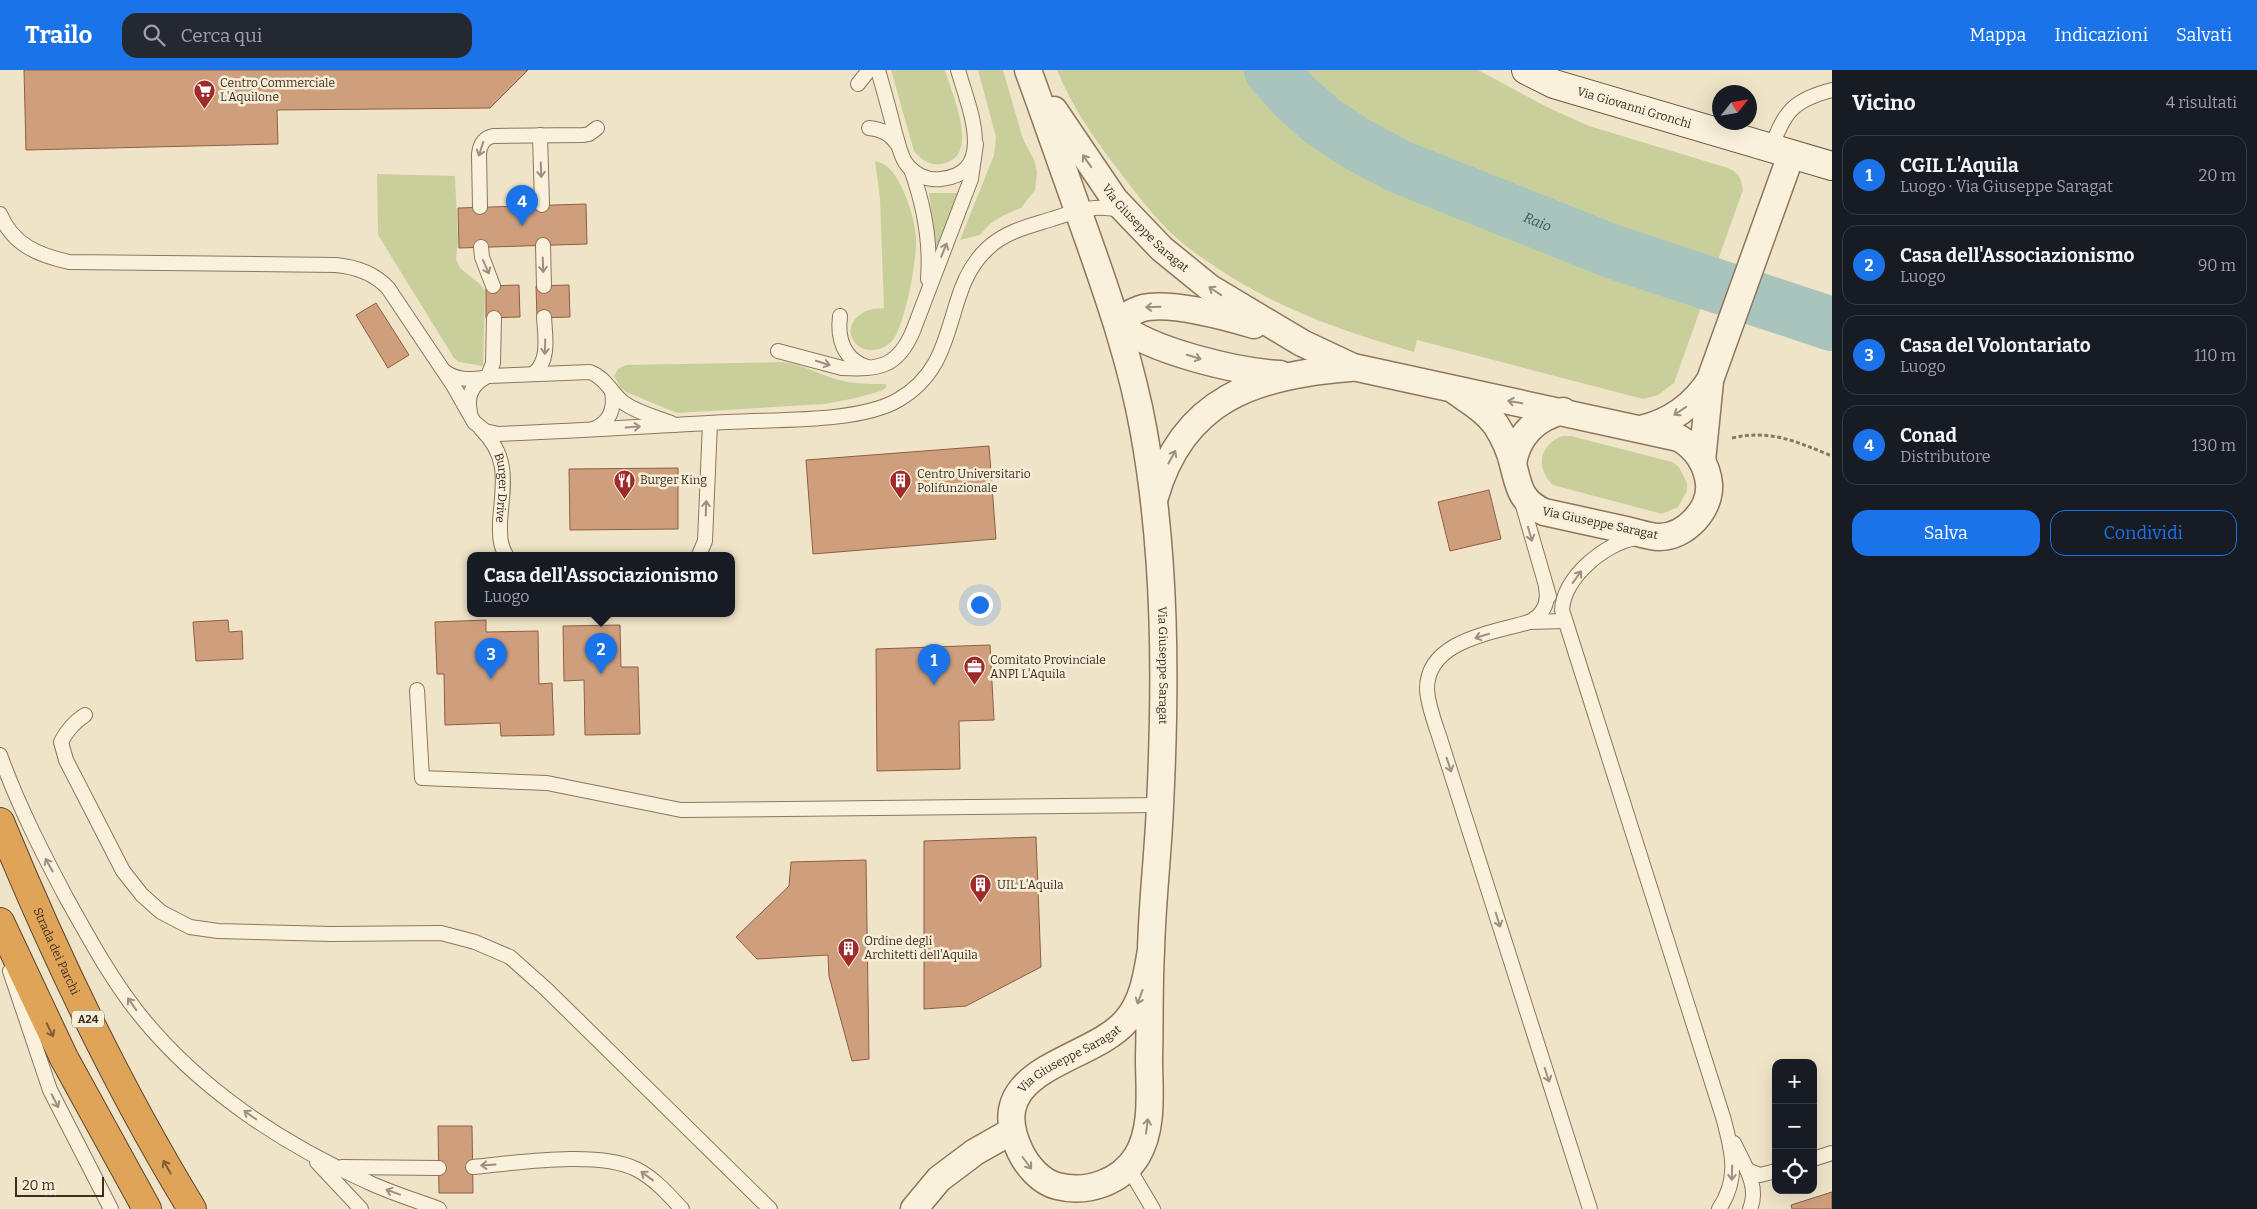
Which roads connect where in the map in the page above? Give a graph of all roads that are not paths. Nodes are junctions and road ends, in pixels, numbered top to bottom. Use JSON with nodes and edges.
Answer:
{"nodes":[{"id":1,"x":870,"y":70,"type":"edge"},
{"id":2,"x":878,"y":70,"type":"edge"},
{"id":3,"x":958,"y":70,"type":"edge"},
{"id":4,"x":1030,"y":70,"type":"edge"},
{"id":5,"x":1526,"y":70,"type":"edge"},
{"id":6,"x":858,"y":84,"type":"dead end"},
{"id":7,"x":1832,"y":90,"type":"edge"},
{"id":8,"x":596,"y":128,"type":"dead end"},
{"id":9,"x":869,"y":128,"type":"dead end"},
{"id":10,"x":540,"y":135,"type":"junction"},
{"id":11,"x":976,"y":144,"type":"junction"},
{"id":12,"x":900,"y":149,"type":"junction"},
{"id":13,"x":1781,"y":152,"type":"junction"},
{"id":14,"x":1832,"y":166,"type":"edge"},
{"id":15,"x":911,"y":169,"type":"junction"},
{"id":16,"x":542,"y":205,"type":"dead end"},
{"id":17,"x":480,"y":207,"type":"dead end"},
{"id":18,"x":1078,"y":211,"type":"junction"},
{"id":19,"x":0,"y":214,"type":"edge"},
{"id":20,"x":1127,"y":214,"type":"junction"},
{"id":21,"x":543,"y":245,"type":"dead end"},
{"id":22,"x":481,"y":247,"type":"dead end"},
{"id":23,"x":493,"y":286,"type":"dead end"},
{"id":24,"x":544,"y":286,"type":"dead end"},
{"id":25,"x":926,"y":295,"type":"junction"},
{"id":26,"x":840,"y":316,"type":"dead end"},
{"id":27,"x":544,"y":317,"type":"dead end"},
{"id":28,"x":494,"y":318,"type":"dead end"},
{"id":29,"x":1118,"y":324,"type":"junction"},
{"id":30,"x":1302,"y":343,"type":"junction"},
{"id":31,"x":778,"y":351,"type":"dead end"},
{"id":32,"x":1353,"y":367,"type":"junction"},
{"id":33,"x":870,"y":368,"type":"junction"},
{"id":34,"x":443,"y":370,"type":"junction"},
{"id":35,"x":534,"y":373,"type":"junction"},
{"id":36,"x":1296,"y":373,"type":"junction"},
{"id":37,"x":486,"y":377,"type":"junction"},
{"id":38,"x":1710,"y":380,"type":"junction"},
{"id":39,"x":612,"y":391,"type":"junction"},
{"id":40,"x":1455,"y":391,"type":"junction"},
{"id":41,"x":1563,"y":411,"type":"junction"},
{"id":42,"x":474,"y":421,"type":"junction"},
{"id":43,"x":710,"y":423,"type":"junction"},
{"id":44,"x":677,"y":424,"type":"junction"},
{"id":45,"x":1640,"y":429,"type":"junction"},
{"id":46,"x":590,"y":430,"type":"junction"},
{"id":47,"x":1702,"y":453,"type":"junction"},
{"id":48,"x":1516,"y":475,"type":"junction"},
{"id":49,"x":1154,"y":502,"type":"junction"},
{"id":50,"x":1659,"y":537,"type":"junction"},
{"id":51,"x":505,"y":552,"type":"edge"},
{"id":52,"x":701,"y":552,"type":"edge"},
{"id":53,"x":1546,"y":588,"type":"junction"},
{"id":54,"x":1565,"y":621,"type":"junction"},
{"id":55,"x":1529,"y":622,"type":"junction"},
{"id":56,"x":417,"y":690,"type":"dead end"},
{"id":57,"x":85,"y":715,"type":"dead end"},
{"id":58,"x":0,"y":755,"type":"edge"},
{"id":59,"x":1160,"y":805,"type":"junction"},
{"id":60,"x":0,"y":822,"type":"edge"},
{"id":61,"x":0,"y":922,"type":"edge"},
{"id":62,"x":0,"y":940,"type":"edge"},
{"id":63,"x":1151,"y":950,"type":"junction"},
{"id":64,"x":1723,"y":1117,"type":"junction"},
{"id":65,"x":1012,"y":1130,"type":"junction"},
{"id":66,"x":302,"y":1148,"type":"junction"},
{"id":67,"x":1832,"y":1153,"type":"edge"},
{"id":68,"x":1817,"y":1158,"type":"edge"},
{"id":69,"x":332,"y":1165,"type":"junction"},
{"id":70,"x":473,"y":1166,"type":"dead end"},
{"id":71,"x":1128,"y":1167,"type":"junction"},
{"id":72,"x":439,"y":1168,"type":"dead end"},
{"id":73,"x":1747,"y":1170,"type":"junction"},
{"id":74,"x":1772,"y":1172,"type":"edge"},
{"id":75,"x":1751,"y":1207,"type":"edge"},
{"id":76,"x":111,"y":1209,"type":"edge"},
{"id":77,"x":147,"y":1209,"type":"edge"},
{"id":78,"x":192,"y":1209,"type":"edge"},
{"id":79,"x":361,"y":1209,"type":"edge"},
{"id":80,"x":439,"y":1209,"type":"edge"},
{"id":81,"x":682,"y":1209,"type":"edge"},
{"id":82,"x":770,"y":1209,"type":"edge"},
{"id":83,"x":914,"y":1209,"type":"edge"},
{"id":84,"x":1153,"y":1209,"type":"edge"},
{"id":85,"x":1590,"y":1209,"type":"edge"},
{"id":86,"x":1719,"y":1209,"type":"edge"}],
"edges":[{"from":1,"to":6,"type":"lane"},
{"from":2,"to":12,"type":"lane"},
{"from":3,"to":11,"type":"lane"},
{"from":4,"to":18,"type":"street","name":"Via Giuseppe Saragat"},
{"from":20,"to":4,"type":"street","name":"Via Giuseppe Saragat","one_way":true},
{"from":5,"to":13,"type":"main road","name":"Via Giovanni Gronchi"},
{"from":7,"to":13,"type":"lane"},
{"from":8,"to":10,"type":"lane"},
{"from":9,"to":12,"type":"lane"},
{"from":10,"to":16,"type":"lane","one_way":true},
{"from":10,"to":17,"type":"lane","one_way":true},
{"from":11,"to":15,"type":"lane"},
{"from":25,"to":11,"type":"lane","one_way":true},
{"from":12,"to":15,"type":"lane"},
{"from":13,"to":14,"type":"main road","name":"Via Giovanni Gronchi"},
{"from":13,"to":38,"type":"street"},
{"from":15,"to":25,"type":"lane"},
{"from":18,"to":20,"type":"lane"},
{"from":18,"to":29,"type":"street","name":"Via Giuseppe Saragat"},
{"from":18,"to":43,"type":"lane"},
{"from":19,"to":34,"type":"lane","name":"Burger Drive"},
{"from":30,"to":20,"type":"street","name":"Via Giuseppe Saragat","one_way":true},
{"from":21,"to":24,"type":"lane","one_way":true},
{"from":22,"to":23,"type":"lane","one_way":true},
{"from":25,"to":33,"type":"lane"},
{"from":26,"to":33,"type":"lane"},
{"from":27,"to":35,"type":"lane","one_way":true},
{"from":28,"to":37,"type":"lane"},
{"from":30,"to":29,"type":"street","name":"Via Giuseppe Saragat","one_way":true},
{"from":29,"to":36,"type":"street","name":"Via Giuseppe Saragat","one_way":true},
{"from":29,"to":49,"type":"street","name":"Via Giuseppe Saragat"},
{"from":30,"to":32,"type":"street","name":"Via Giuseppe Saragat"},
{"from":31,"to":33,"type":"lane","one_way":true},
{"from":32,"to":36,"type":"street","name":"Via Giuseppe Saragat"},
{"from":32,"to":40,"type":"street","name":"Via Giuseppe Saragat"},
{"from":34,"to":37,"type":"lane"},
{"from":34,"to":42,"type":"lane","name":"Burger Drive"},
{"from":35,"to":37,"type":"lane"},
{"from":35,"to":39,"type":"lane"},
{"from":49,"to":36,"type":"street","name":"Via Giuseppe Saragat","one_way":true},
{"from":37,"to":42,"type":"lane"},
{"from":38,"to":45,"type":"street","one_way":true},
{"from":38,"to":47,"type":"street"},
{"from":39,"to":44,"type":"lane"},
{"from":39,"to":46,"type":"lane"},
{"from":41,"to":40,"type":"street","name":"Via Giuseppe Saragat","one_way":true},
{"from":40,"to":48,"type":"street","name":"Via Giuseppe Saragat"},
{"from":41,"to":45,"type":"street","name":"Via Giuseppe Saragat"},
{"from":41,"to":48,"type":"street"},
{"from":42,"to":46,"type":"lane"},
{"from":42,"to":51,"type":"lane","name":"Burger Drive"},
{"from":43,"to":44,"type":"lane"},
{"from":52,"to":43,"type":"lane","one_way":true},
{"from":46,"to":44,"type":"lane","one_way":true},
{"from":45,"to":47,"type":"street","name":"Via Giuseppe Saragat"},
{"from":47,"to":50,"type":"street","name":"Via Giuseppe Saragat"},
{"from":48,"to":50,"type":"street","name":"Via Giuseppe Saragat"},
{"from":48,"to":53,"type":"lane","one_way":true},
{"from":49,"to":59,"type":"street","name":"Via Giuseppe Saragat"},
{"from":54,"to":50,"type":"lane","one_way":true},
{"from":53,"to":54,"type":"lane"},
{"from":53,"to":55,"type":"lane"},
{"from":54,"to":55,"type":"lane"},
{"from":54,"to":64,"type":"lane"},
{"from":55,"to":85,"type":"lane","one_way":true},
{"from":56,"to":59,"type":"lane"},
{"from":57,"to":82,"type":"lane"},
{"from":66,"to":58,"type":"lane","one_way":true},
{"from":59,"to":63,"type":"street","name":"Via Giuseppe Saragat"},
{"from":78,"to":60,"type":"highway","name":"Strada dei Parchi","number":"A24","one_way":true},
{"from":61,"to":77,"type":"highway","one_way":true},
{"from":62,"to":76,"type":"lane","one_way":true},
{"from":63,"to":65,"type":"street","name":"Via Giuseppe Saragat","one_way":true},
{"from":71,"to":63,"type":"street","name":"Via Giuseppe Saragat","one_way":true},
{"from":64,"to":73,"type":"lane"},
{"from":64,"to":86,"type":"lane","one_way":true},
{"from":65,"to":71,"type":"street","name":"Via Giuseppe Saragat","one_way":true},
{"from":65,"to":83,"type":"street"},
{"from":66,"to":69,"type":"lane"},
{"from":66,"to":79,"type":"lane"},
{"from":67,"to":68,"type":"lane"},
{"from":69,"to":72,"type":"lane"},
{"from":80,"to":69,"type":"lane","one_way":true},
{"from":81,"to":70,"type":"lane","one_way":true},
{"from":71,"to":84,"type":"lane"},
{"from":73,"to":74,"type":"lane"},
{"from":73,"to":75,"type":"lane"}]}
